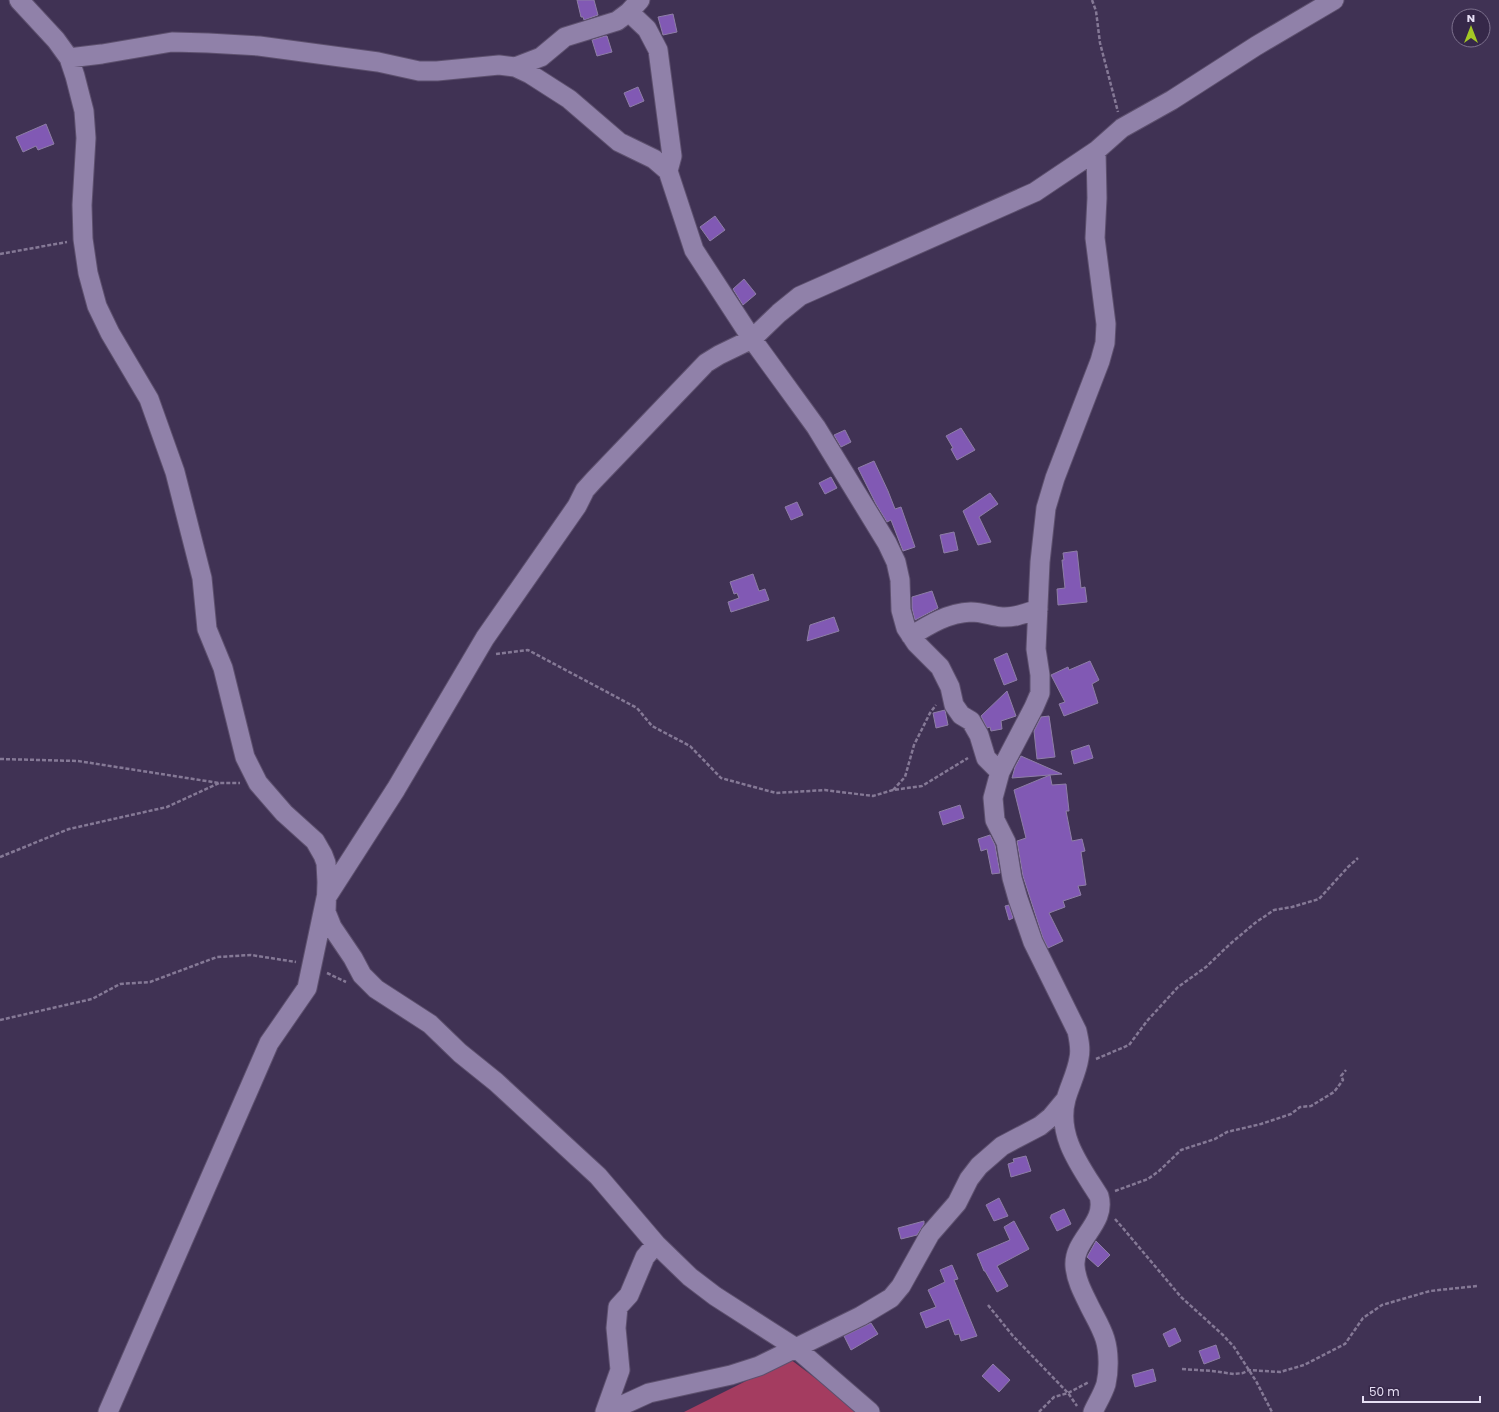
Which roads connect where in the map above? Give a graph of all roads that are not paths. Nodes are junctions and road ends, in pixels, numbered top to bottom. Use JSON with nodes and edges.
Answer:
{"nodes":[{"id":1,"x":19,"y":0,"type":"edge"},
{"id":2,"x":1334,"y":0,"type":"edge"},
{"id":3,"x":634,"y":6,"type":"edge"},
{"id":4,"x":69,"y":58,"type":"junction"},
{"id":5,"x":515,"y":67,"type":"junction"},
{"id":6,"x":1096,"y":151,"type":"junction"},
{"id":7,"x":668,"y":172,"type":"junction"},
{"id":8,"x":752,"y":339,"type":"junction"},
{"id":9,"x":1038,"y":609,"type":"junction"},
{"id":10,"x":911,"y":636,"type":"junction"},
{"id":11,"x":1000,"y":772,"type":"junction"},
{"id":12,"x":326,"y":898,"type":"junction"},
{"id":13,"x":1066,"y":1099,"type":"junction"},
{"id":14,"x":656,"y":1244,"type":"junction"},
{"id":15,"x":796,"y":1348,"type":"junction"},
{"id":16,"x":108,"y":1412,"type":"edge"},
{"id":17,"x":605,"y":1412,"type":"edge"},
{"id":18,"x":614,"y":1412,"type":"edge"},
{"id":19,"x":870,"y":1412,"type":"edge"},
{"id":20,"x":1093,"y":1412,"type":"edge"}],
"edges":[{"from":1,"to":4,"type":"street"},
{"from":2,"to":6,"type":"street"},
{"from":3,"to":5,"type":"street"},
{"from":3,"to":7,"type":"street"},
{"from":4,"to":5,"type":"street"},
{"from":4,"to":12,"type":"street"},
{"from":5,"to":7,"type":"street"},
{"from":6,"to":8,"type":"street"},
{"from":6,"to":9,"type":"street"},
{"from":7,"to":8,"type":"street"},
{"from":8,"to":10,"type":"street"},
{"from":8,"to":12,"type":"street"},
{"from":9,"to":10,"type":"street"},
{"from":9,"to":11,"type":"street"},
{"from":10,"to":11,"type":"street"},
{"from":11,"to":13,"type":"street"},
{"from":12,"to":14,"type":"street"},
{"from":12,"to":16,"type":"street"},
{"from":13,"to":15,"type":"street"},
{"from":13,"to":20,"type":"street"},
{"from":14,"to":15,"type":"street"},
{"from":14,"to":17,"type":"street"},
{"from":15,"to":18,"type":"street"},
{"from":15,"to":19,"type":"street"}]}
